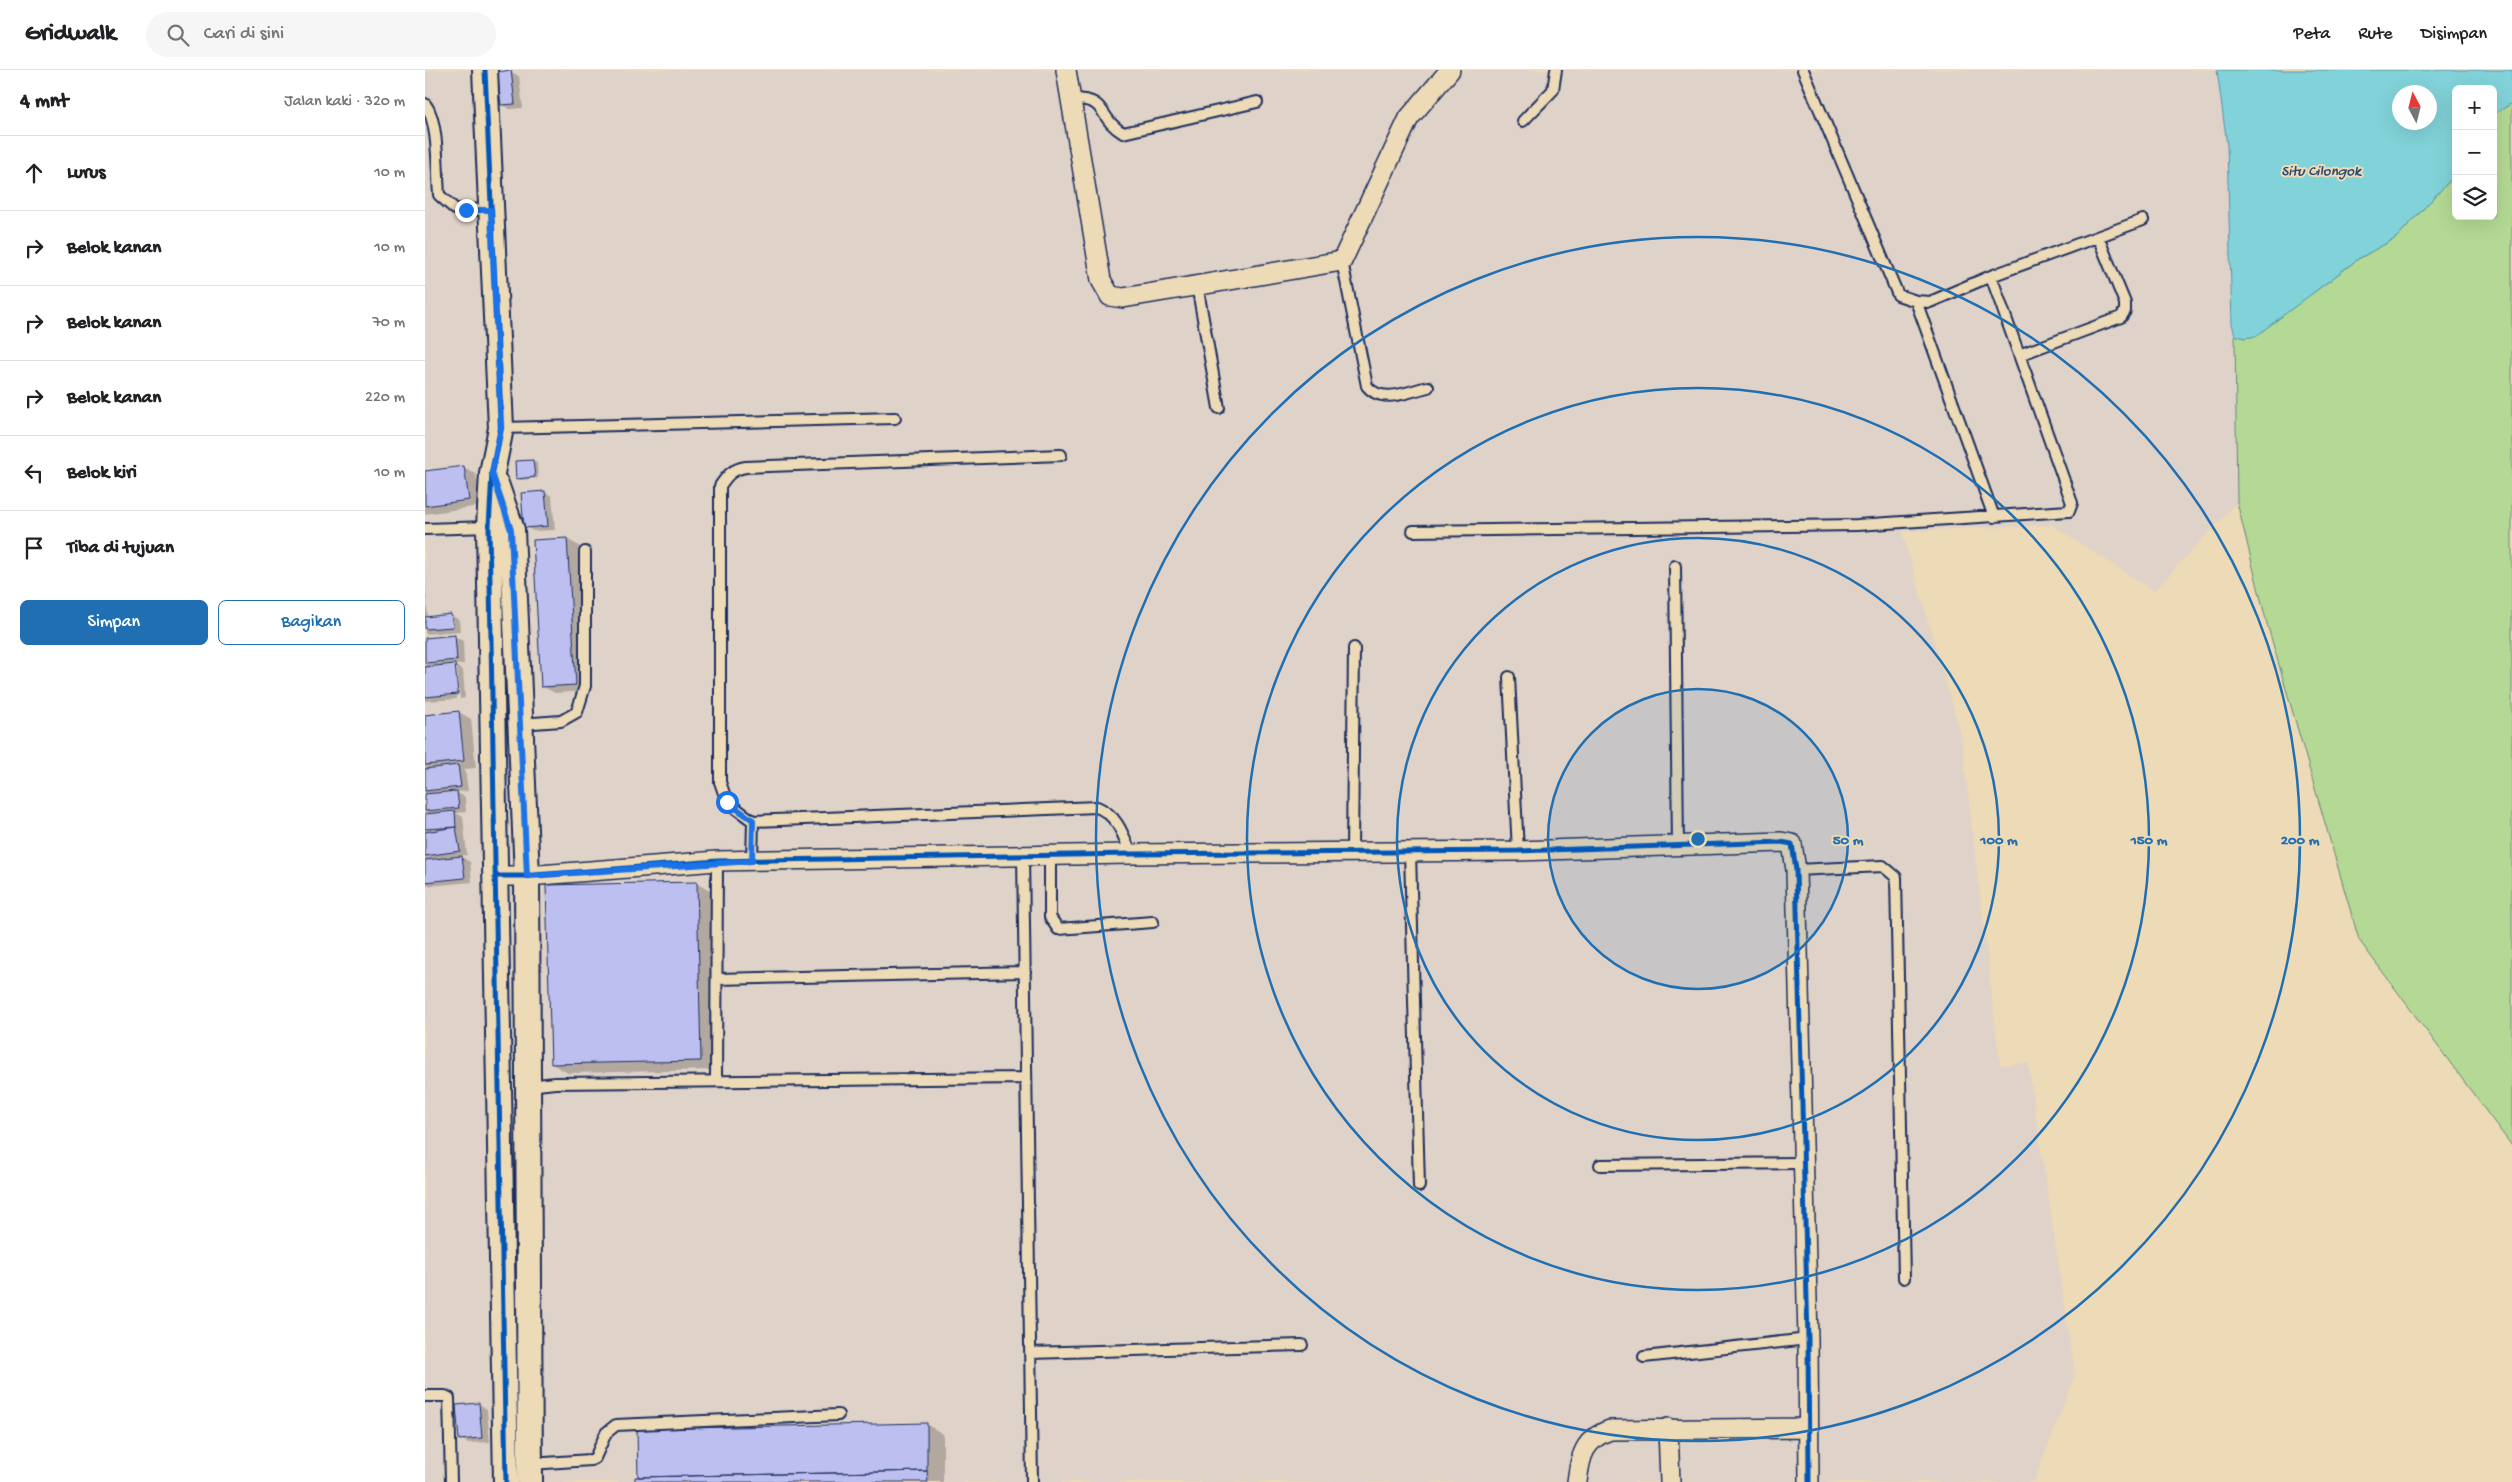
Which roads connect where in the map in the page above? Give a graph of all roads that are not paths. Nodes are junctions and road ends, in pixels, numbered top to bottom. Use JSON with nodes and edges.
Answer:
{"nodes":[{"id":1,"x":485,"y":70,"type":"edge"},
{"id":2,"x":1066,"y":70,"type":"edge"},
{"id":3,"x":1450,"y":70,"type":"edge"},
{"id":4,"x":1556,"y":70,"type":"edge"},
{"id":5,"x":1803,"y":70,"type":"edge"},
{"id":6,"x":1070,"y":99,"type":"junction"},
{"id":7,"x":1257,"y":102,"type":"dead end"},
{"id":8,"x":425,"y":104,"type":"edge"},
{"id":9,"x":1523,"y":121,"type":"dead end"},
{"id":10,"x":491,"y":210,"type":"junction"},
{"id":11,"x":2143,"y":220,"type":"dead end"},
{"id":12,"x":2098,"y":237,"type":"junction"},
{"id":13,"x":1342,"y":261,"type":"junction"},
{"id":14,"x":1991,"y":276,"type":"junction"},
{"id":15,"x":1197,"y":285,"type":"junction"},
{"id":16,"x":1916,"y":301,"type":"junction"},
{"id":17,"x":2019,"y":355,"type":"junction"},
{"id":18,"x":1428,"y":386,"type":"dead end"},
{"id":19,"x":1219,"y":408,"type":"dead end"},
{"id":20,"x":895,"y":418,"type":"dead end"},
{"id":21,"x":501,"y":428,"type":"junction"},
{"id":22,"x":1061,"y":455,"type":"dead end"},
{"id":23,"x":1995,"y":517,"type":"junction"},
{"id":24,"x":500,"y":528,"type":"junction"},
{"id":25,"x":425,"y":529,"type":"edge"},
{"id":26,"x":1413,"y":531,"type":"dead end"},
{"id":27,"x":585,"y":552,"type":"dead end"},
{"id":28,"x":1675,"y":566,"type":"dead end"},
{"id":29,"x":1354,"y":648,"type":"dead end"},
{"id":30,"x":1509,"y":678,"type":"dead end"},
{"id":31,"x":519,"y":724,"type":"junction"},
{"id":32,"x":753,"y":820,"type":"junction"},
{"id":33,"x":1677,"y":847,"type":"junction"},
{"id":34,"x":1352,"y":851,"type":"junction"},
{"id":35,"x":1518,"y":851,"type":"junction"},
{"id":36,"x":1410,"y":852,"type":"junction"},
{"id":37,"x":1131,"y":854,"type":"junction"},
{"id":38,"x":1050,"y":855,"type":"junction"},
{"id":39,"x":1023,"y":856,"type":"junction"},
{"id":40,"x":752,"y":861,"type":"junction"},
{"id":41,"x":717,"y":862,"type":"junction"},
{"id":42,"x":1796,"y":870,"type":"junction"},
{"id":43,"x":497,"y":876,"type":"junction"},
{"id":44,"x":527,"y":876,"type":"junction"},
{"id":45,"x":1153,"y":922,"type":"dead end"},
{"id":46,"x":1025,"y":972,"type":"junction"},
{"id":47,"x":717,"y":979,"type":"junction"},
{"id":48,"x":1026,"y":1078,"type":"junction"},
{"id":49,"x":716,"y":1080,"type":"junction"},
{"id":50,"x":528,"y":1086,"type":"junction"},
{"id":51,"x":1802,"y":1162,"type":"junction"},
{"id":52,"x":1601,"y":1165,"type":"dead end"},
{"id":53,"x":1419,"y":1186,"type":"dead end"},
{"id":54,"x":502,"y":1248,"type":"junction"},
{"id":55,"x":529,"y":1249,"type":"junction"},
{"id":56,"x":1904,"y":1278,"type":"dead end"},
{"id":57,"x":1808,"y":1339,"type":"junction"},
{"id":58,"x":1302,"y":1345,"type":"dead end"},
{"id":59,"x":1030,"y":1353,"type":"junction"},
{"id":60,"x":1644,"y":1357,"type":"dead end"},
{"id":61,"x":425,"y":1396,"type":"edge"},
{"id":62,"x":838,"y":1415,"type":"dead end"},
{"id":63,"x":1668,"y":1428,"type":"junction"},
{"id":64,"x":1809,"y":1428,"type":"junction"},
{"id":65,"x":518,"y":1470,"type":"edge"},
{"id":66,"x":451,"y":1482,"type":"edge"},
{"id":67,"x":1032,"y":1482,"type":"edge"},
{"id":68,"x":1577,"y":1482,"type":"edge"},
{"id":69,"x":1670,"y":1482,"type":"edge"},
{"id":70,"x":1809,"y":1482,"type":"edge"}],
"edges":[{"from":1,"to":10,"type":"street"},
{"from":2,"to":6,"type":"street"},
{"from":3,"to":13,"type":"street"},
{"from":4,"to":9,"type":"lane"},
{"from":5,"to":16,"type":"lane"},
{"from":6,"to":7,"type":"lane"},
{"from":6,"to":15,"type":"street"},
{"from":8,"to":10,"type":"lane"},
{"from":10,"to":21,"type":"street"},
{"from":11,"to":12,"type":"lane"},
{"from":12,"to":14,"type":"lane"},
{"from":12,"to":17,"type":"lane"},
{"from":13,"to":15,"type":"street"},
{"from":13,"to":18,"type":"lane"},
{"from":14,"to":16,"type":"lane"},
{"from":14,"to":17,"type":"lane"},
{"from":15,"to":19,"type":"lane"},
{"from":16,"to":23,"type":"lane"},
{"from":17,"to":23,"type":"lane"},
{"from":20,"to":21,"type":"lane"},
{"from":21,"to":24,"type":"street"},
{"from":22,"to":32,"type":"lane"},
{"from":23,"to":26,"type":"lane"},
{"from":24,"to":25,"type":"lane"},
{"from":24,"to":31,"type":"street"},
{"from":24,"to":43,"type":"street"},
{"from":27,"to":31,"type":"lane"},
{"from":28,"to":33,"type":"lane"},
{"from":29,"to":34,"type":"lane"},
{"from":30,"to":35,"type":"lane"},
{"from":31,"to":44,"type":"street"},
{"from":32,"to":37,"type":"lane"},
{"from":32,"to":40,"type":"lane"},
{"from":33,"to":35,"type":"street"},
{"from":33,"to":42,"type":"street"},
{"from":34,"to":36,"type":"street"},
{"from":34,"to":37,"type":"street"},
{"from":35,"to":36,"type":"street"},
{"from":36,"to":53,"type":"lane"},
{"from":37,"to":38,"type":"street"},
{"from":38,"to":39,"type":"street"},
{"from":38,"to":45,"type":"lane"},
{"from":39,"to":40,"type":"street"},
{"from":39,"to":46,"type":"lane"},
{"from":40,"to":41,"type":"street"},
{"from":41,"to":44,"type":"street"},
{"from":41,"to":47,"type":"lane"},
{"from":42,"to":51,"type":"street"},
{"from":42,"to":56,"type":"lane"},
{"from":43,"to":44,"type":"street"},
{"from":43,"to":54,"type":"street"},
{"from":44,"to":50,"type":"street"},
{"from":46,"to":47,"type":"lane"},
{"from":46,"to":48,"type":"lane"},
{"from":47,"to":49,"type":"lane"},
{"from":48,"to":49,"type":"lane"},
{"from":48,"to":59,"type":"lane"},
{"from":49,"to":50,"type":"lane"},
{"from":50,"to":55,"type":"street"},
{"from":51,"to":52,"type":"lane"},
{"from":51,"to":57,"type":"street"},
{"from":54,"to":55,"type":"street"},
{"from":54,"to":65,"type":"street"},
{"from":55,"to":65,"type":"street"},
{"from":57,"to":60,"type":"lane"},
{"from":57,"to":64,"type":"street"},
{"from":58,"to":59,"type":"lane"},
{"from":59,"to":67,"type":"lane"},
{"from":61,"to":66,"type":"lane"},
{"from":62,"to":65,"type":"lane"},
{"from":63,"to":64,"type":"street"},
{"from":63,"to":68,"type":"street"},
{"from":63,"to":69,"type":"street"},
{"from":64,"to":70,"type":"street"}]}
